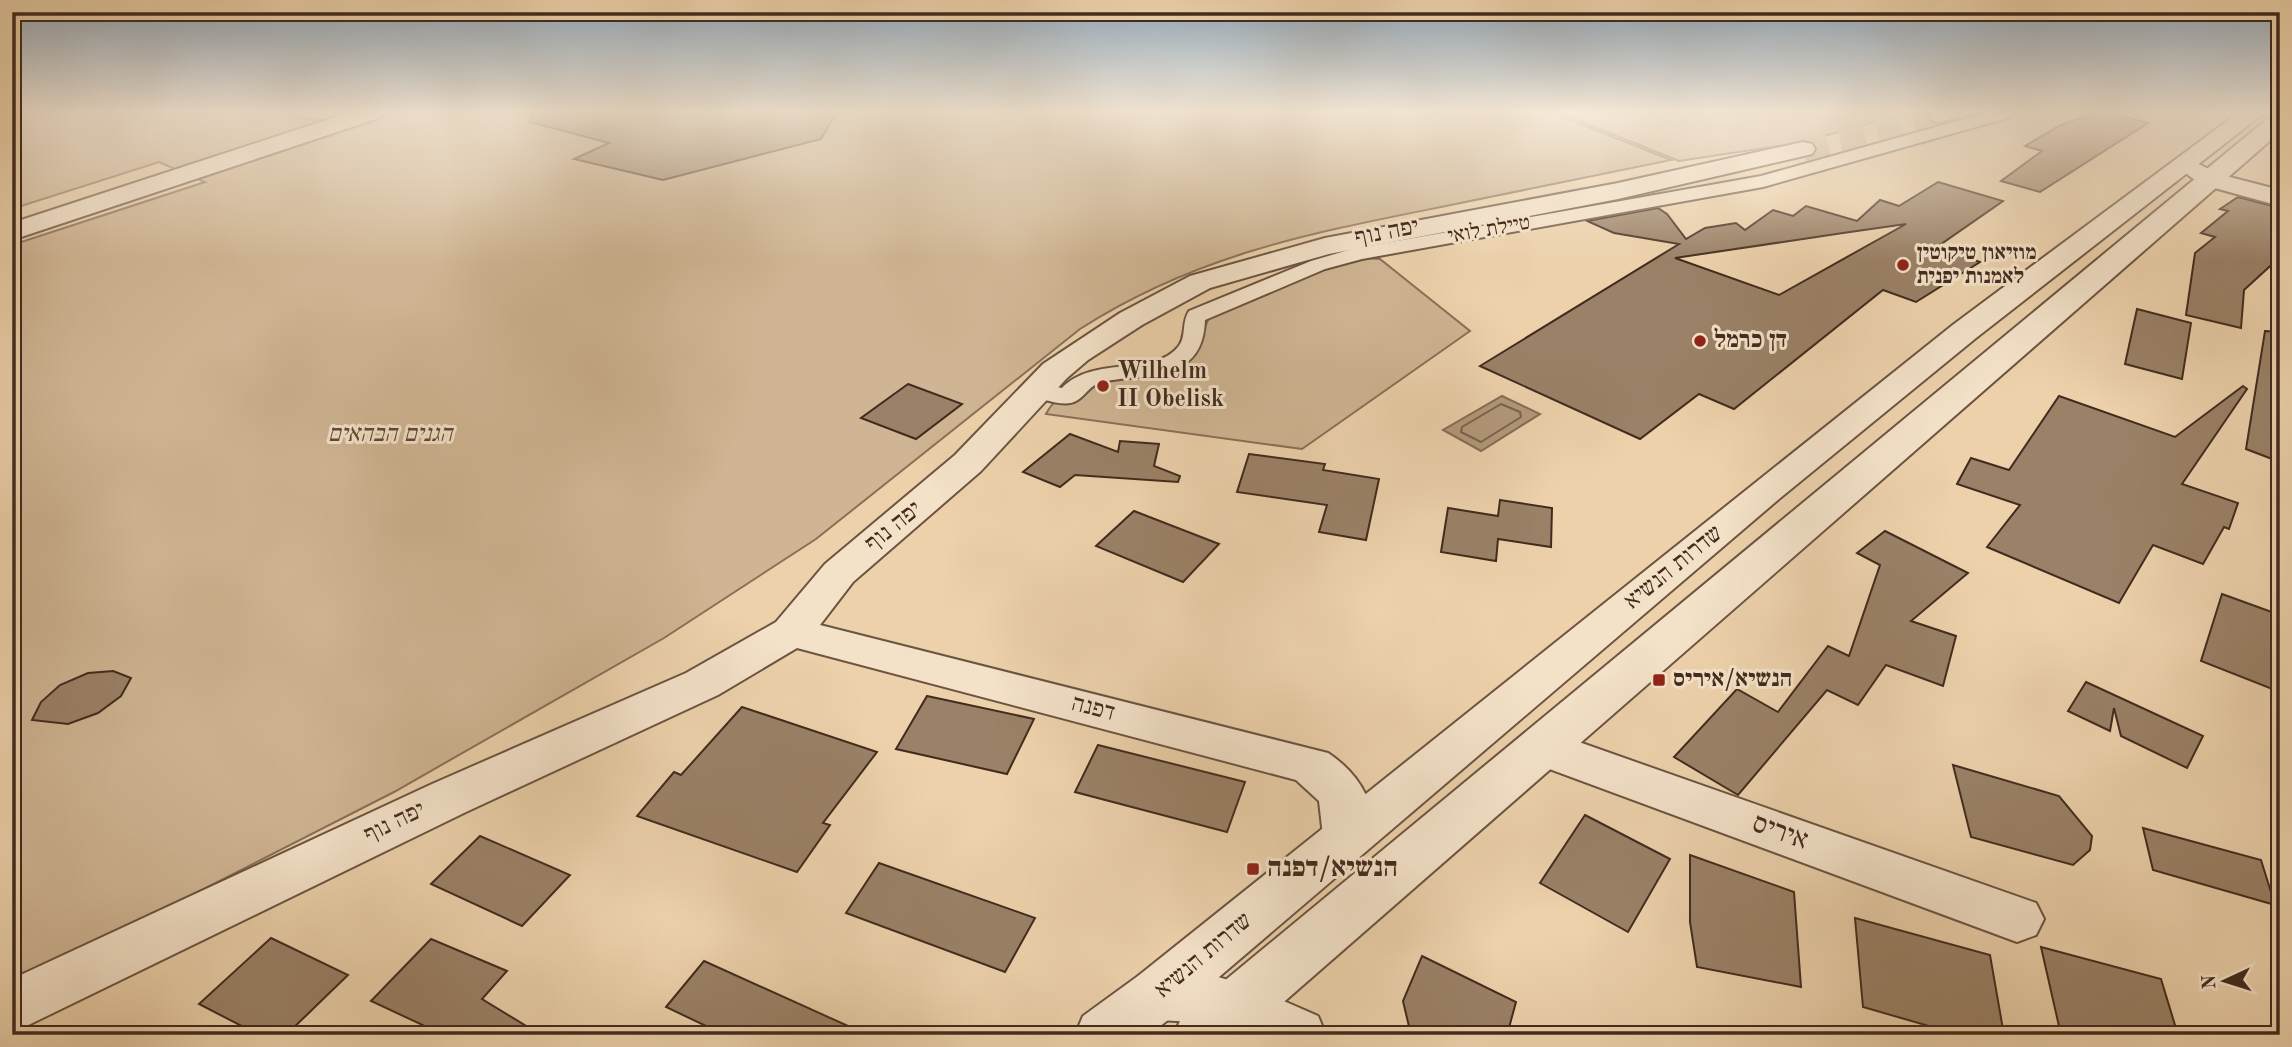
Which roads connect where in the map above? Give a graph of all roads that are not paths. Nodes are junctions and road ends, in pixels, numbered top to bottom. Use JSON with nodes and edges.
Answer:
{"nodes":[{"id":1,"x":189,"y":162,"type":"edge"},
{"id":2,"x":224,"y":162,"type":"edge"},
{"id":3,"x":1780,"y":162,"type":"tunnel mouth"},
{"id":4,"x":1801,"y":162,"type":"tunnel mouth"},
{"id":5,"x":2207,"y":162,"type":"edge"},
{"id":6,"x":2214,"y":162,"type":"edge"},
{"id":7,"x":2198,"y":172,"type":"junction"},
{"id":8,"x":2280,"y":198,"type":"edge"},
{"id":9,"x":12,"y":219,"type":"edge"},
{"id":10,"x":12,"y":232,"type":"edge"},
{"id":11,"x":1036,"y":390,"type":"junction"},
{"id":12,"x":791,"y":632,"type":"junction"},
{"id":13,"x":1542,"y":747,"type":"junction"},
{"id":14,"x":1348,"y":836,"type":"junction"},
{"id":15,"x":2017,"y":919,"type":"dead end"},
{"id":16,"x":1158,"y":994,"type":"junction"},
{"id":17,"x":12,"y":1007,"type":"edge"},
{"id":18,"x":1220,"y":1022,"type":"edge"},
{"id":19,"x":1104,"y":1035,"type":"edge"},
{"id":20,"x":1297,"y":1035,"type":"edge"}],
"edges":[{"from":1,"to":9,"type":"street"},
{"from":2,"to":10,"type":"street"},
{"from":3,"to":11,"type":"street","name":"יפה נוף"},
{"from":4,"to":11,"type":"street","name":"טיילת לואי"},
{"from":5,"to":7,"type":"street","name":"שדרות הנשיא"},
{"from":6,"to":7,"type":"street","name":"שדרות הנשיא"},
{"from":7,"to":8,"type":"street"},
{"from":7,"to":13,"type":"street","name":"שדרות הנשיא"},
{"from":7,"to":14,"type":"street","name":"שדרות הנשיא"},
{"from":11,"to":12,"type":"street","name":"יפה נוף"},
{"from":12,"to":14,"type":"street","name":"דפנה"},
{"from":12,"to":17,"type":"street","name":"יפה נוף"},
{"from":13,"to":15,"type":"street","name":"איריס"},
{"from":13,"to":18,"type":"street","name":"שדרות הנשיא"},
{"from":14,"to":16,"type":"street","name":"שדרות הנשיא"},
{"from":16,"to":18,"type":"street"},
{"from":16,"to":19,"type":"street","name":"שדרות הנשיא"},
{"from":18,"to":20,"type":"street"}]}
